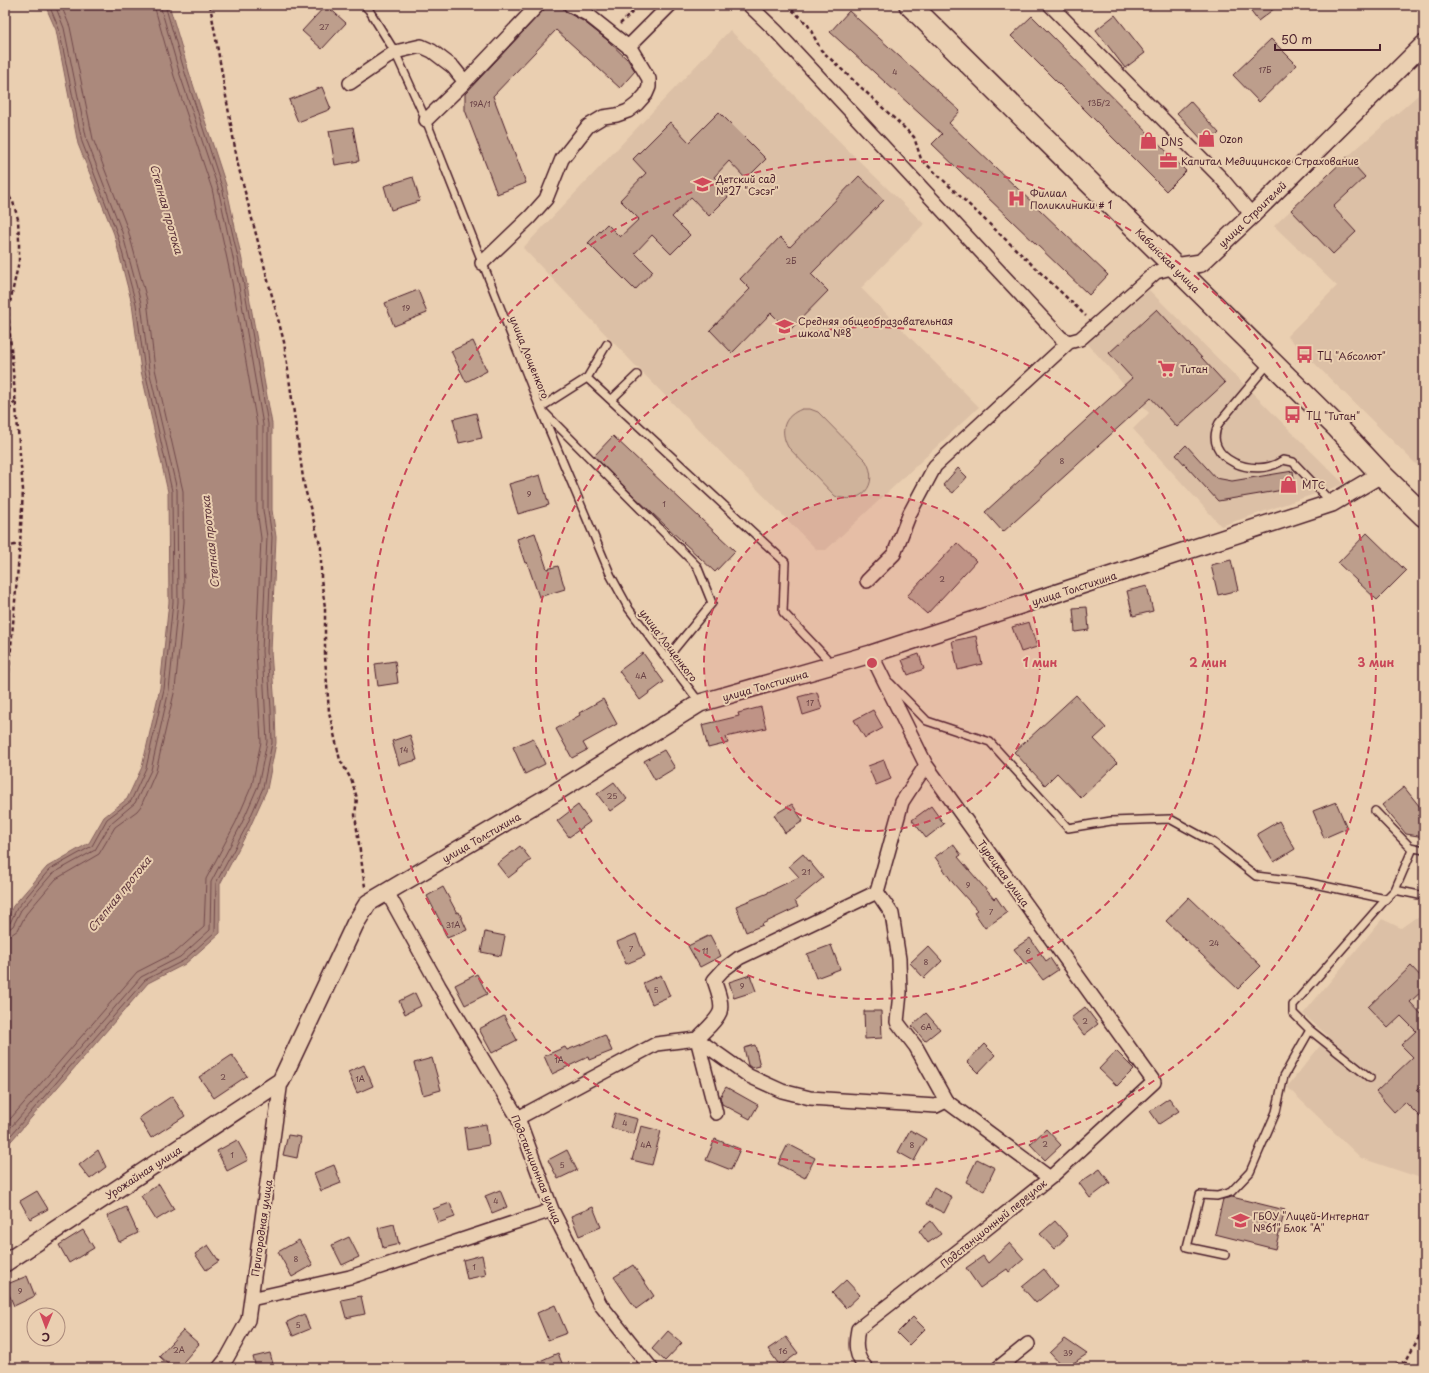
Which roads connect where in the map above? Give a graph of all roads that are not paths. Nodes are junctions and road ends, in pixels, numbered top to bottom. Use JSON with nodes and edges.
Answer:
{"nodes":[{"id":1,"x":364,"y":5,"type":"edge"},
{"id":2,"x":538,"y":5,"type":"edge"},
{"id":3,"x":570,"y":5,"type":"edge"},
{"id":4,"x":670,"y":5,"type":"edge"},
{"id":5,"x":749,"y":5,"type":"edge"},
{"id":6,"x":910,"y":5,"type":"edge"},
{"id":7,"x":1050,"y":5,"type":"edge"},
{"id":8,"x":1424,"y":44,"type":"edge"},
{"id":9,"x":628,"y":47,"type":"junction"},
{"id":10,"x":395,"y":52,"type":"junction"},
{"id":11,"x":465,"y":82,"type":"junction"},
{"id":12,"x":350,"y":83,"type":"dead end"},
{"id":13,"x":426,"y":120,"type":"junction"},
{"id":14,"x":1252,"y":214,"type":"junction"},
{"id":15,"x":482,"y":263,"type":"junction"},
{"id":16,"x":1175,"y":267,"type":"junction"},
{"id":17,"x":1069,"y":342,"type":"junction"},
{"id":18,"x":607,"y":344,"type":"dead end"},
{"id":19,"x":1270,"y":362,"type":"junction"},
{"id":20,"x":637,"y":375,"type":"dead end"},
{"id":21,"x":587,"y":378,"type":"junction"},
{"id":22,"x":611,"y":400,"type":"junction"},
{"id":23,"x":540,"y":408,"type":"junction"},
{"id":24,"x":1381,"y":474,"type":"junction"},
{"id":25,"x":1332,"y":503,"type":"junction"},
{"id":26,"x":1424,"y":516,"type":"edge"},
{"id":27,"x":867,"y":581,"type":"dead end"},
{"id":28,"x":871,"y":654,"type":"junction"},
{"id":29,"x":667,"y":658,"type":"junction"},
{"id":30,"x":833,"y":665,"type":"junction"},
{"id":31,"x":882,"y":675,"type":"junction"},
{"id":32,"x":700,"y":703,"type":"junction"},
{"id":33,"x":926,"y":765,"type":"junction"},
{"id":34,"x":1375,"y":811,"type":"dead end"},
{"id":35,"x":1413,"y":848,"type":"junction"},
{"id":36,"x":1424,"y":850,"type":"edge"},
{"id":37,"x":1395,"y":890,"type":"junction"},
{"id":38,"x":386,"y":892,"type":"junction"},
{"id":39,"x":877,"y":892,"type":"junction"},
{"id":40,"x":1424,"y":896,"type":"edge"},
{"id":41,"x":1386,"y":899,"type":"junction"},
{"id":42,"x":1310,"y":1030,"type":"junction"},
{"id":43,"x":697,"y":1039,"type":"junction"},
{"id":44,"x":1370,"y":1078,"type":"dead end"},
{"id":45,"x":281,"y":1081,"type":"junction"},
{"id":46,"x":1154,"y":1082,"type":"joint"},
{"id":47,"x":946,"y":1101,"type":"junction"},
{"id":48,"x":716,"y":1113,"type":"dead end"},
{"id":49,"x":518,"y":1118,"type":"junction"},
{"id":50,"x":1050,"y":1178,"type":"junction"},
{"id":51,"x":552,"y":1210,"type":"junction"},
{"id":52,"x":1225,"y":1255,"type":"dead end"},
{"id":53,"x":5,"y":1263,"type":"edge"},
{"id":54,"x":251,"y":1298,"type":"junction"},
{"id":55,"x":1028,"y":1344,"type":"dead end"},
{"id":56,"x":227,"y":1365,"type":"edge"},
{"id":57,"x":651,"y":1368,"type":"edge"},
{"id":58,"x":866,"y":1368,"type":"edge"},
{"id":59,"x":998,"y":1368,"type":"edge"}],
"edges":[{"from":1,"to":10,"type":"lane","name":"улица Лощенкого"},
{"from":2,"to":11,"type":"street"},
{"from":3,"to":9,"type":"street"},
{"from":4,"to":9,"type":"street"},
{"from":5,"to":17,"type":"street"},
{"from":6,"to":16,"type":"main road","name":"Кабанская улица"},
{"from":7,"to":14,"type":"street"},
{"from":8,"to":14,"type":"street","name":"улица Строителей"},
{"from":9,"to":15,"type":"street"},
{"from":10,"to":11,"type":"street"},
{"from":10,"to":12,"type":"street"},
{"from":10,"to":13,"type":"lane","name":"улица Лощенкого"},
{"from":11,"to":13,"type":"street"},
{"from":13,"to":15,"type":"lane","name":"улица Лощенкого"},
{"from":14,"to":16,"type":"street","name":"улица Строителей"},
{"from":15,"to":23,"type":"lane","name":"улица Лощенкого"},
{"from":16,"to":17,"type":"street"},
{"from":16,"to":19,"type":"main road","name":"Кабанская улица"},
{"from":17,"to":27,"type":"street"},
{"from":18,"to":21,"type":"lane"},
{"from":19,"to":24,"type":"main road","name":"Кабанская улица"},
{"from":19,"to":25,"type":"lane"},
{"from":20,"to":22,"type":"lane"},
{"from":21,"to":22,"type":"lane"},
{"from":21,"to":23,"type":"lane"},
{"from":22,"to":30,"type":"lane"},
{"from":23,"to":29,"type":"lane","name":"улица Лощенкого"},
{"from":23,"to":29,"type":"lane"},
{"from":24,"to":25,"type":"street","name":"улица Толстихина"},
{"from":24,"to":26,"type":"main road","name":"Кабанская улица"},
{"from":25,"to":28,"type":"street","name":"улица Толстихина"},
{"from":28,"to":30,"type":"street","name":"улица Толстихина"},
{"from":28,"to":31,"type":"street","name":"Турецкая улица"},
{"from":29,"to":32,"type":"lane","name":"улица Лощенкого"},
{"from":30,"to":32,"type":"street","name":"улица Толстихина"},
{"from":31,"to":33,"type":"street","name":"Турецкая улица"},
{"from":31,"to":41,"type":"lane"},
{"from":32,"to":38,"type":"street","name":"улица Толстихина"},
{"from":33,"to":39,"type":"street"},
{"from":33,"to":46,"type":"street","name":"Турецкая улица"},
{"from":34,"to":35,"type":"lane"},
{"from":35,"to":36,"type":"lane"},
{"from":35,"to":37,"type":"lane"},
{"from":37,"to":40,"type":"lane"},
{"from":37,"to":41,"type":"lane"},
{"from":38,"to":45,"type":"street","name":"улица Толстихина"},
{"from":38,"to":49,"type":"street","name":"Подстанционная улица"},
{"from":39,"to":43,"type":"street"},
{"from":39,"to":47,"type":"street"},
{"from":41,"to":42,"type":"lane"},
{"from":42,"to":44,"type":"lane"},
{"from":42,"to":52,"type":"lane"},
{"from":43,"to":47,"type":"street"},
{"from":43,"to":48,"type":"street"},
{"from":43,"to":49,"type":"street"},
{"from":45,"to":53,"type":"street","name":"Урожайная улица"},
{"from":45,"to":54,"type":"street","name":"Пригородная улица"},
{"from":46,"to":50,"type":"street","name":"Подстанционный переулок"},
{"from":47,"to":50,"type":"street"},
{"from":49,"to":51,"type":"street","name":"Подстанционная улица"},
{"from":50,"to":58,"type":"street","name":"Подстанционный переулок"},
{"from":51,"to":54,"type":"street"},
{"from":51,"to":57,"type":"street","name":"Подстанционная улица"},
{"from":54,"to":56,"type":"street","name":"Пригородная улица"},
{"from":55,"to":59,"type":"street"}]}
